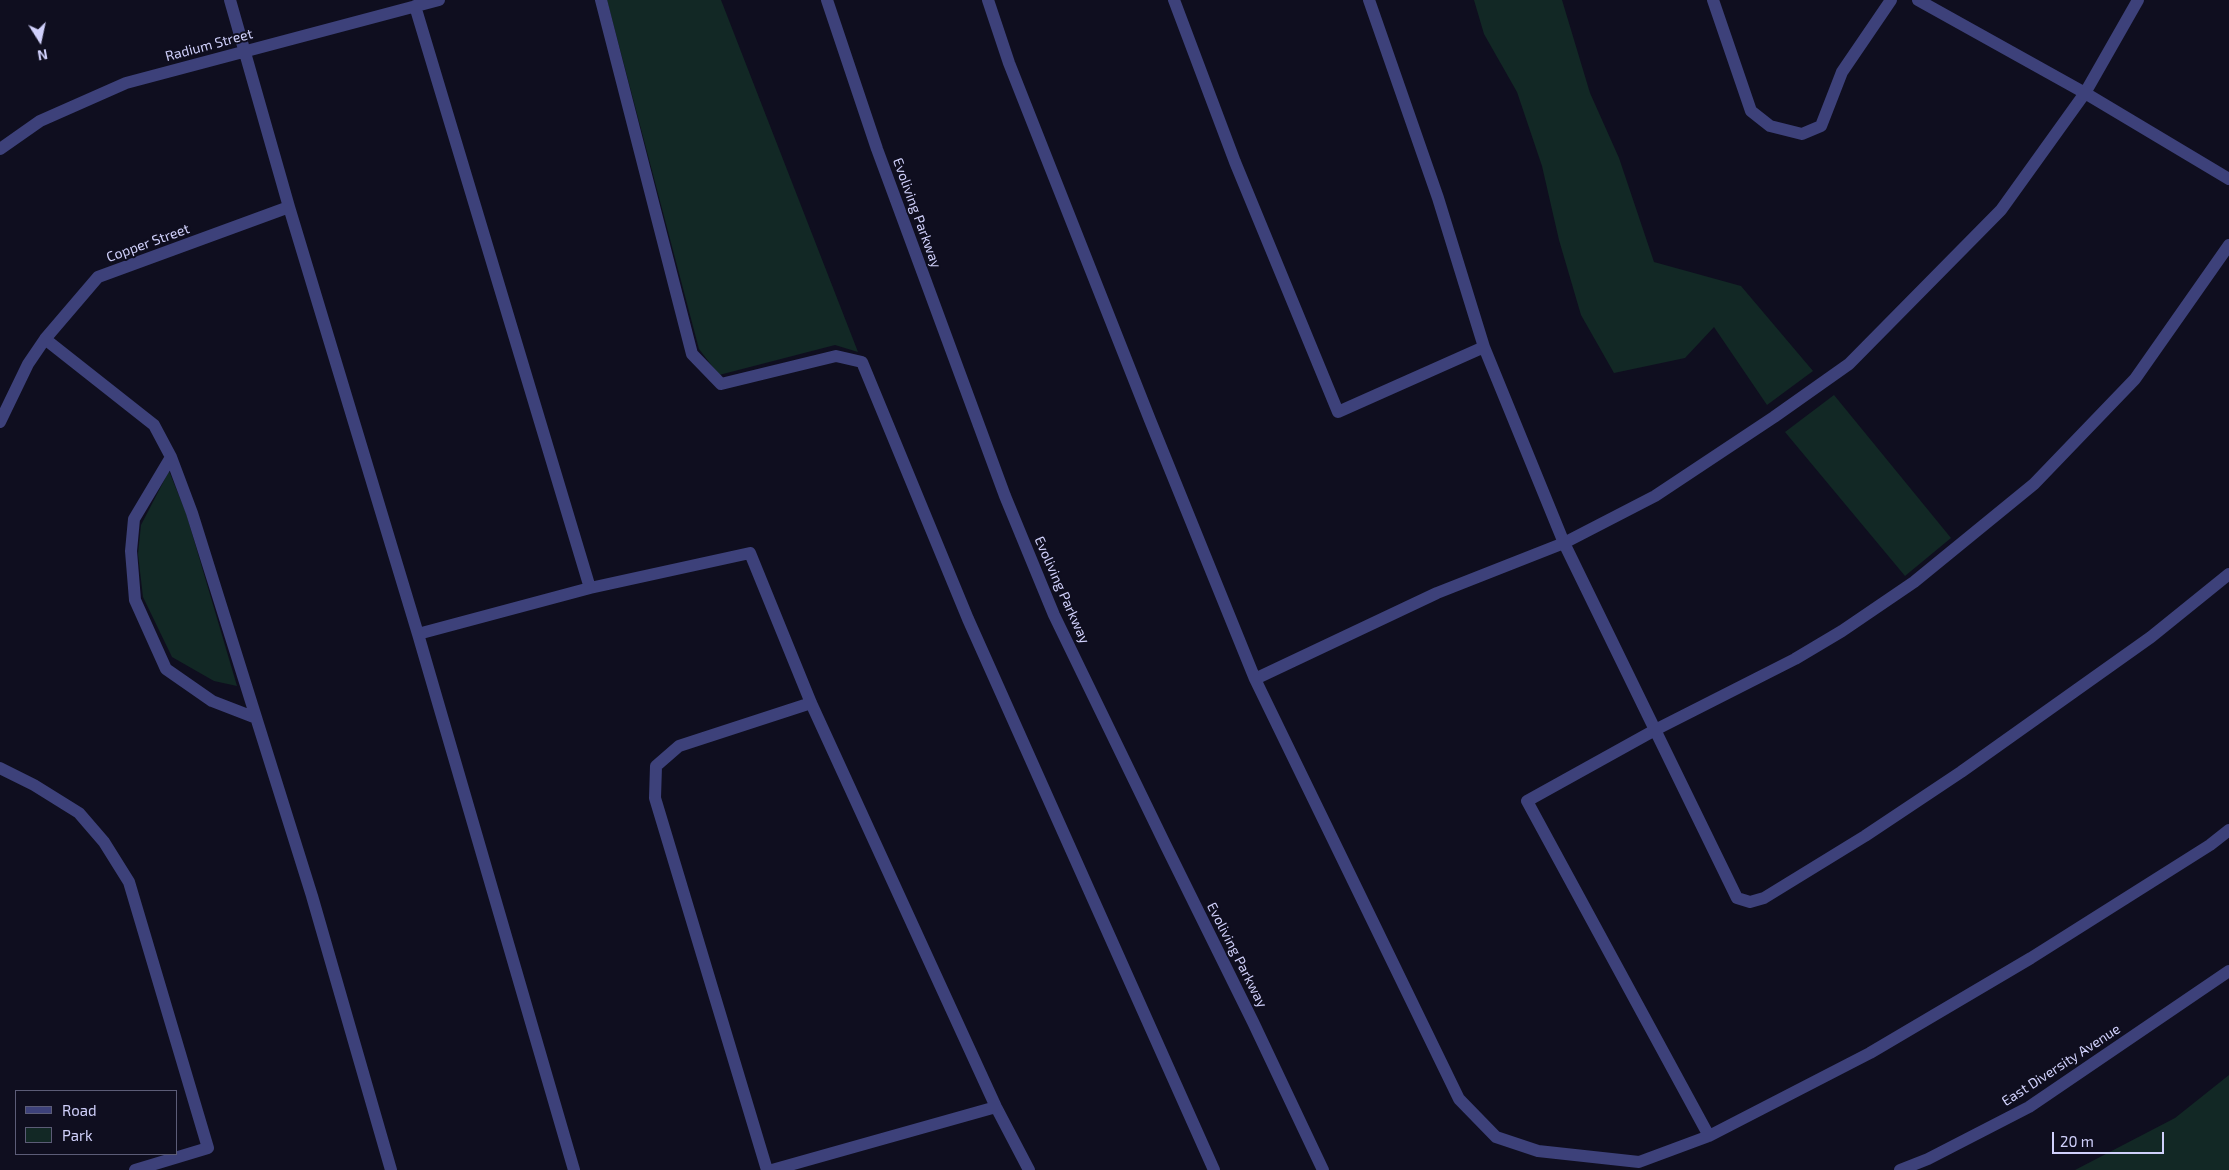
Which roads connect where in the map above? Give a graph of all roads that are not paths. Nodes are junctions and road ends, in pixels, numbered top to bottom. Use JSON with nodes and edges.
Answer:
{"nodes":[{"id":1,"x":230,"y":0,"type":"edge"},
{"id":2,"x":439,"y":0,"type":"edge"},
{"id":3,"x":602,"y":0,"type":"edge"},
{"id":4,"x":826,"y":0,"type":"edge"},
{"id":5,"x":988,"y":0,"type":"edge"},
{"id":6,"x":1174,"y":0,"type":"edge"},
{"id":7,"x":1369,"y":0,"type":"edge"},
{"id":8,"x":1713,"y":0,"type":"edge"},
{"id":9,"x":1891,"y":0,"type":"edge"},
{"id":10,"x":1918,"y":0,"type":"edge"},
{"id":11,"x":2138,"y":0,"type":"edge"},
{"id":12,"x":415,"y":6,"type":"junction"},
{"id":13,"x":244,"y":51,"type":"junction"},
{"id":14,"x":2085,"y":93,"type":"junction"},
{"id":15,"x":0,"y":150,"type":"edge"},
{"id":16,"x":2229,"y":179,"type":"edge"},
{"id":17,"x":288,"y":207,"type":"junction"},
{"id":18,"x":2229,"y":245,"type":"edge"},
{"id":19,"x":45,"y":339,"type":"junction"},
{"id":20,"x":1484,"y":347,"type":"junction"},
{"id":21,"x":0,"y":422,"type":"edge"},
{"id":22,"x":170,"y":457,"type":"junction"},
{"id":23,"x":1564,"y":543,"type":"junction"},
{"id":24,"x":2229,"y":574,"type":"edge"},
{"id":25,"x":590,"y":588,"type":"junction"},
{"id":26,"x":418,"y":634,"type":"junction"},
{"id":27,"x":1255,"y":679,"type":"junction"},
{"id":28,"x":811,"y":703,"type":"junction"},
{"id":29,"x":256,"y":718,"type":"junction"},
{"id":30,"x":1655,"y":730,"type":"junction"},
{"id":31,"x":0,"y":768,"type":"edge"},
{"id":32,"x":2229,"y":830,"type":"edge"},
{"id":33,"x":2229,"y":971,"type":"edge"},
{"id":34,"x":996,"y":1107,"type":"junction"},
{"id":35,"x":1709,"y":1136,"type":"junction"},
{"id":36,"x":135,"y":1170,"type":"edge"},
{"id":37,"x":391,"y":1170,"type":"edge"},
{"id":38,"x":574,"y":1170,"type":"edge"},
{"id":39,"x":767,"y":1170,"type":"edge"},
{"id":40,"x":772,"y":1170,"type":"edge"},
{"id":41,"x":1029,"y":1170,"type":"edge"},
{"id":42,"x":1214,"y":1170,"type":"edge"},
{"id":43,"x":1324,"y":1170,"type":"edge"},
{"id":44,"x":1900,"y":1170,"type":"edge"}],
"edges":[{"from":1,"to":13,"type":"street"},
{"from":2,"to":12,"type":"street","name":"Radium Street"},
{"from":3,"to":42,"type":"street"},
{"from":4,"to":43,"type":"street","name":"Evoliving Parkway"},
{"from":5,"to":27,"type":"street"},
{"from":6,"to":20,"type":"street"},
{"from":7,"to":20,"type":"street"},
{"from":8,"to":9,"type":"street"},
{"from":10,"to":14,"type":"street"},
{"from":11,"to":14,"type":"street"},
{"from":12,"to":13,"type":"street","name":"Radium Street"},
{"from":12,"to":25,"type":"street"},
{"from":13,"to":15,"type":"street","name":"Radium Street"},
{"from":13,"to":17,"type":"street"},
{"from":14,"to":16,"type":"street"},
{"from":14,"to":23,"type":"street"},
{"from":17,"to":19,"type":"street","name":"Copper Street"},
{"from":17,"to":26,"type":"street"},
{"from":18,"to":30,"type":"street"},
{"from":19,"to":21,"type":"street","name":"Copper Street"},
{"from":19,"to":22,"type":"street"},
{"from":20,"to":23,"type":"street"},
{"from":22,"to":29,"type":"street"},
{"from":22,"to":29,"type":"street"},
{"from":23,"to":27,"type":"street"},
{"from":23,"to":30,"type":"street"},
{"from":24,"to":30,"type":"street"},
{"from":25,"to":26,"type":"street"},
{"from":25,"to":28,"type":"street"},
{"from":26,"to":38,"type":"street"},
{"from":27,"to":35,"type":"street"},
{"from":28,"to":34,"type":"street"},
{"from":28,"to":39,"type":"street"},
{"from":29,"to":37,"type":"street"},
{"from":30,"to":35,"type":"street"},
{"from":31,"to":36,"type":"street"},
{"from":32,"to":35,"type":"street"},
{"from":33,"to":44,"type":"street","name":"East Diversity Avenue"},
{"from":34,"to":40,"type":"street"},
{"from":34,"to":41,"type":"street"}]}
